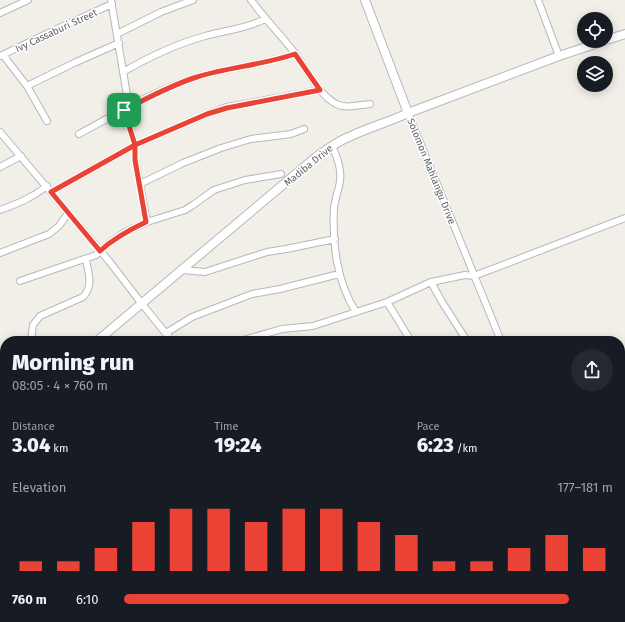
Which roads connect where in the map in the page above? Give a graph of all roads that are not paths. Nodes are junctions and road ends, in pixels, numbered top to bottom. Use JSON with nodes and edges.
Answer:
{"nodes":[{"id":1,"x":28,"y":0,"type":"edge"},
{"id":2,"x":193,"y":0,"type":"edge"},
{"id":3,"x":251,"y":0,"type":"edge"},
{"id":4,"x":365,"y":0,"type":"edge"},
{"id":5,"x":538,"y":0,"type":"edge"},
{"id":6,"x":111,"y":2,"type":"edge"},
{"id":7,"x":0,"y":13,"type":"edge"},
{"id":8,"x":265,"y":19,"type":"junction"},
{"id":9,"x":117,"y":34,"type":"junction"},
{"id":10,"x":625,"y":34,"type":"edge"},
{"id":11,"x":613,"y":38,"type":"edge"},
{"id":12,"x":119,"y":44,"type":"junction"},
{"id":13,"x":584,"y":48,"type":"edge"},
{"id":14,"x":295,"y":54,"type":"junction"},
{"id":15,"x":1,"y":56,"type":"edge"},
{"id":16,"x":559,"y":56,"type":"junction"},
{"id":17,"x":123,"y":72,"type":"junction"},
{"id":18,"x":27,"y":86,"type":"junction"},
{"id":19,"x":320,"y":90,"type":"junction"},
{"id":20,"x":370,"y":104,"type":"dead end"},
{"id":21,"x":124,"y":110,"type":"junction"},
{"id":22,"x":408,"y":113,"type":"junction"},
{"id":23,"x":47,"y":122,"type":"dead end"},
{"id":24,"x":304,"y":128,"type":"dead end"},
{"id":25,"x":0,"y":132,"type":"edge"},
{"id":26,"x":79,"y":134,"type":"dead end"},
{"id":27,"x":135,"y":145,"type":"junction"},
{"id":28,"x":332,"y":145,"type":"junction"},
{"id":29,"x":21,"y":156,"type":"junction"},
{"id":30,"x":0,"y":167,"type":"edge"},
{"id":31,"x":281,"y":174,"type":"dead end"},
{"id":32,"x":140,"y":184,"type":"junction"},
{"id":33,"x":49,"y":189,"type":"junction"},
{"id":34,"x":0,"y":210,"type":"edge"},
{"id":35,"x":68,"y":213,"type":"junction"},
{"id":36,"x":625,"y":218,"type":"edge"},
{"id":37,"x":146,"y":222,"type":"junction"},
{"id":38,"x":335,"y":239,"type":"junction"},
{"id":39,"x":100,"y":251,"type":"junction"},
{"id":40,"x":0,"y":253,"type":"edge"},
{"id":41,"x":86,"y":259,"type":"junction"},
{"id":42,"x":182,"y":270,"type":"junction"},
{"id":43,"x":339,"y":274,"type":"junction"},
{"id":44,"x":474,"y":276,"type":"junction"},
{"id":45,"x":20,"y":281,"type":"dead end"},
{"id":46,"x":432,"y":282,"type":"junction"},
{"id":47,"x":387,"y":302,"type":"junction"},
{"id":48,"x":142,"y":304,"type":"junction"},
{"id":49,"x":356,"y":312,"type":"junction"},
{"id":50,"x":166,"y":333,"type":"junction"},
{"id":51,"x":32,"y":336,"type":"edge"},
{"id":52,"x":103,"y":336,"type":"edge"},
{"id":53,"x":168,"y":336,"type":"edge"},
{"id":54,"x":258,"y":336,"type":"edge"},
{"id":55,"x":408,"y":336,"type":"edge"},
{"id":56,"x":464,"y":336,"type":"edge"},
{"id":57,"x":500,"y":336,"type":"edge"}],
"edges":[{"from":1,"to":7,"type":"street"},
{"from":2,"to":9,"type":"street"},
{"from":3,"to":8,"type":"street"},
{"from":4,"to":22,"type":"street","name":"Solomon Mahlangu Drive"},
{"from":5,"to":16,"type":"street"},
{"from":6,"to":9,"type":"street"},
{"from":6,"to":15,"type":"street","name":"Ivy Cassaburi Street"},
{"from":8,"to":14,"type":"street"},
{"from":8,"to":17,"type":"street"},
{"from":9,"to":12,"type":"street"},
{"from":10,"to":11,"type":"street","name":"Madiba Drive"},
{"from":12,"to":17,"type":"street"},
{"from":12,"to":18,"type":"street"},
{"from":13,"to":16,"type":"street","name":"Madiba Drive"},
{"from":14,"to":19,"type":"street"},
{"from":14,"to":21,"type":"street"},
{"from":15,"to":18,"type":"street"},
{"from":16,"to":22,"type":"street","name":"Madiba Drive"},
{"from":17,"to":21,"type":"street"},
{"from":18,"to":23,"type":"street"},
{"from":19,"to":20,"type":"street"},
{"from":19,"to":27,"type":"street"},
{"from":21,"to":26,"type":"street"},
{"from":21,"to":27,"type":"street"},
{"from":22,"to":28,"type":"street","name":"Madiba Drive"},
{"from":22,"to":44,"type":"street","name":"Solomon Mahlangu Drive"},
{"from":24,"to":32,"type":"street"},
{"from":25,"to":29,"type":"street"},
{"from":27,"to":32,"type":"street"},
{"from":27,"to":33,"type":"street"},
{"from":28,"to":38,"type":"street"},
{"from":28,"to":42,"type":"street","name":"Madiba Drive"},
{"from":29,"to":30,"type":"street"},
{"from":29,"to":33,"type":"street"},
{"from":31,"to":37,"type":"street"},
{"from":32,"to":37,"type":"street"},
{"from":33,"to":34,"type":"street"},
{"from":33,"to":35,"type":"street"},
{"from":35,"to":39,"type":"street"},
{"from":35,"to":40,"type":"street"},
{"from":36,"to":44,"type":"street"},
{"from":37,"to":39,"type":"street"},
{"from":38,"to":42,"type":"street"},
{"from":38,"to":43,"type":"street"},
{"from":39,"to":41,"type":"street"},
{"from":39,"to":48,"type":"street"},
{"from":41,"to":45,"type":"street"},
{"from":41,"to":51,"type":"street"},
{"from":42,"to":48,"type":"street","name":"Madiba Drive"},
{"from":43,"to":49,"type":"street"},
{"from":43,"to":50,"type":"street"},
{"from":44,"to":46,"type":"street"},
{"from":44,"to":57,"type":"street","name":"Solomon Mahlangu Drive"},
{"from":46,"to":47,"type":"street"},
{"from":46,"to":56,"type":"street"},
{"from":47,"to":49,"type":"street"},
{"from":47,"to":55,"type":"street"},
{"from":48,"to":50,"type":"street"},
{"from":48,"to":52,"type":"street","name":"Madiba Drive"},
{"from":49,"to":54,"type":"street"},
{"from":50,"to":53,"type":"street"}]}
